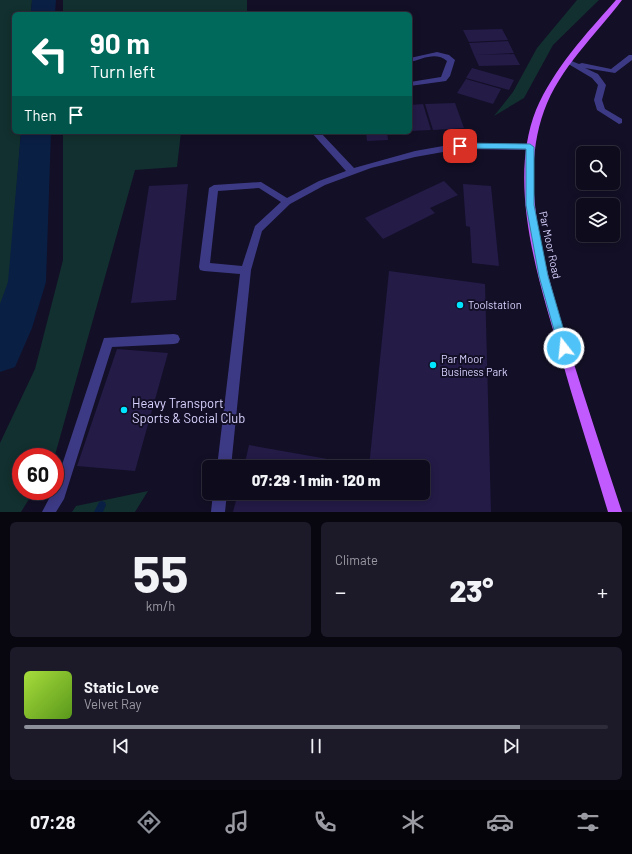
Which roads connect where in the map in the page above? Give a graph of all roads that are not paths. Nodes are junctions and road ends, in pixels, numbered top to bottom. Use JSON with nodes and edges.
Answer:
{"nodes":[{"id":1,"x":619,"y":0,"type":"edge"},
{"id":2,"x":632,"y":57,"type":"edge"},
{"id":3,"x":412,"y":59,"type":"edge"},
{"id":4,"x":569,"y":62,"type":"junction"},
{"id":5,"x":412,"y":84,"type":"edge"},
{"id":6,"x":620,"y":121,"type":"dead end"},
{"id":7,"x":317,"y":134,"type":"edge"},
{"id":8,"x":530,"y":147,"type":"junction"},
{"id":9,"x":352,"y":172,"type":"junction"},
{"id":10,"x":287,"y":202,"type":"junction"},
{"id":11,"x":246,"y":270,"type":"junction"},
{"id":12,"x":174,"y":339,"type":"dead end"},
{"id":13,"x":225,"y":460,"type":"edge"},
{"id":14,"x":219,"y":500,"type":"edge"},
{"id":15,"x":49,"y":512,"type":"edge"},
{"id":16,"x":218,"y":512,"type":"edge"},
{"id":17,"x":615,"y":512,"type":"edge"}],
"edges":[{"from":1,"to":4,"type":"main road","name":"Par Moor Road"},
{"from":2,"to":4,"type":"lane"},
{"from":3,"to":5,"type":"lane"},
{"from":4,"to":6,"type":"lane"},
{"from":4,"to":8,"type":"main road","name":"Par Moor Road"},
{"from":7,"to":9,"type":"lane"},
{"from":8,"to":9,"type":"lane"},
{"from":8,"to":17,"type":"main road","name":"Par Moor Road"},
{"from":9,"to":10,"type":"lane"},
{"from":10,"to":11,"type":"lane"},
{"from":10,"to":11,"type":"lane"},
{"from":11,"to":13,"type":"lane"},
{"from":12,"to":15,"type":"lane"},
{"from":14,"to":16,"type":"lane"}]}
